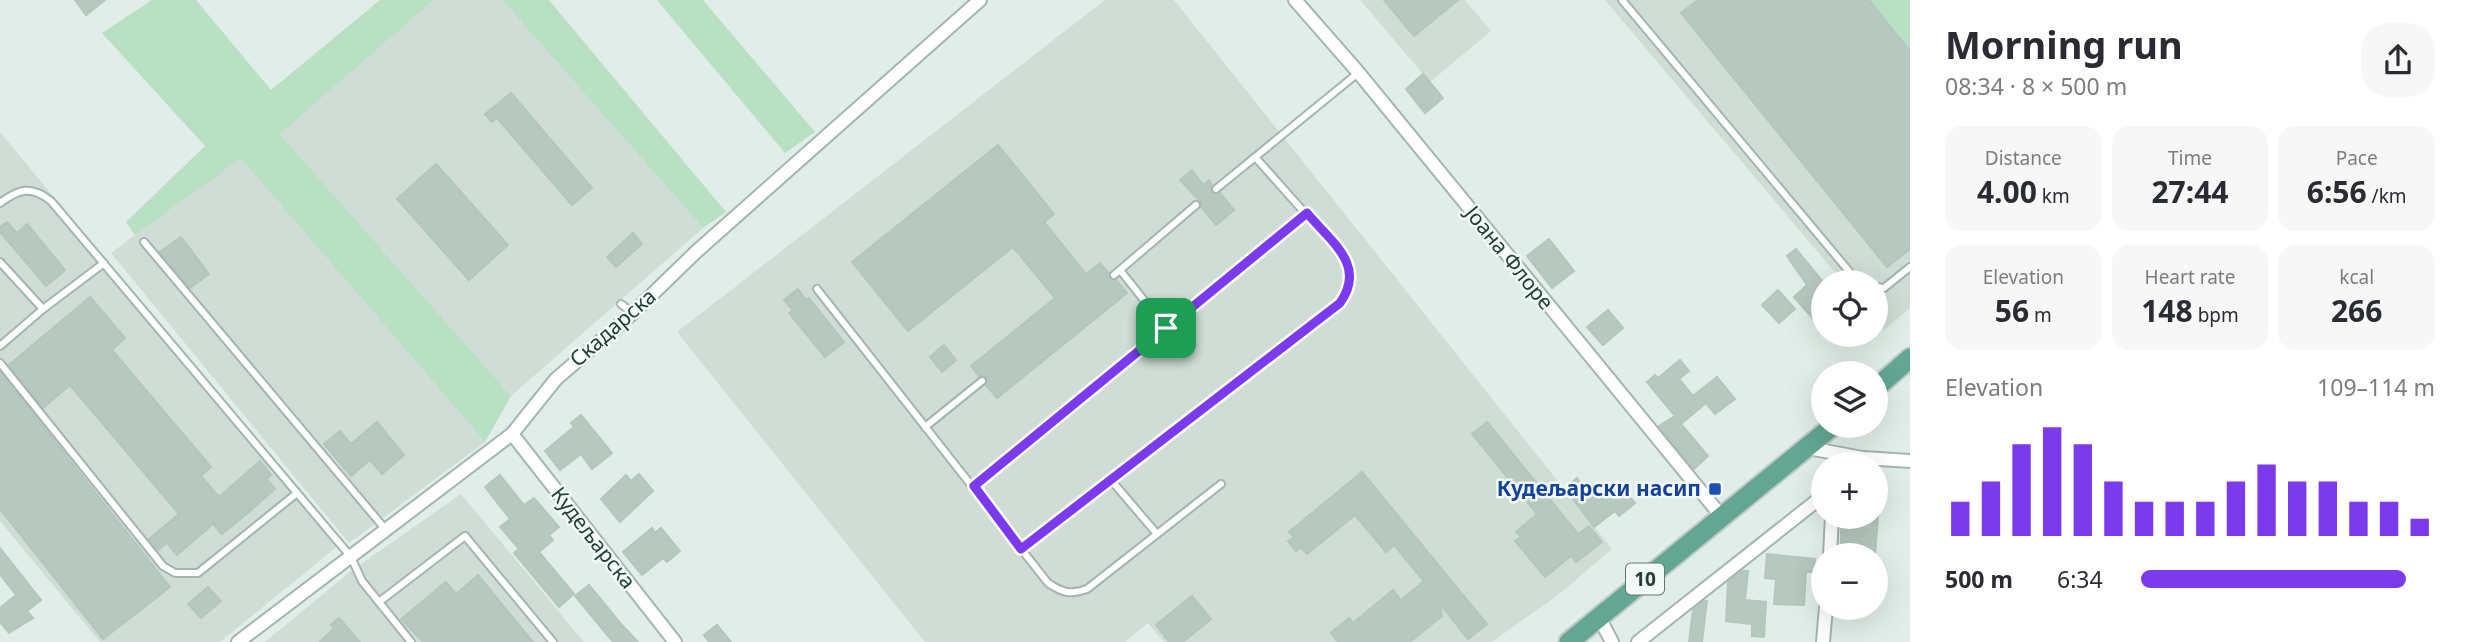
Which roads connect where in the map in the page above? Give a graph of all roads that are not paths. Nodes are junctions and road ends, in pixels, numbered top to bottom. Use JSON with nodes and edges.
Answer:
{"nodes":[{"id":1,"x":980,"y":0,"type":"edge"},
{"id":2,"x":1295,"y":0,"type":"edge"},
{"id":3,"x":1622,"y":0,"type":"edge"},
{"id":4,"x":1358,"y":72,"type":"junction"},
{"id":5,"x":1255,"y":157,"type":"junction"},
{"id":6,"x":1216,"y":189,"type":"dead end"},
{"id":7,"x":0,"y":203,"type":"edge"},
{"id":8,"x":1196,"y":205,"type":"dead end"},
{"id":9,"x":1307,"y":213,"type":"junction"},
{"id":10,"x":144,"y":242,"type":"dead end"},
{"id":11,"x":0,"y":262,"type":"edge"},
{"id":12,"x":104,"y":263,"type":"junction"},
{"id":13,"x":1910,"y":267,"type":"edge"},
{"id":14,"x":1120,"y":270,"type":"junction"},
{"id":15,"x":1848,"y":270,"type":"edge"},
{"id":16,"x":1114,"y":275,"type":"dead end"},
{"id":17,"x":1888,"y":285,"type":"edge"},
{"id":18,"x":817,"y":289,"type":"dead end"},
{"id":19,"x":621,"y":304,"type":"dead end"},
{"id":20,"x":43,"y":309,"type":"junction"},
{"id":21,"x":633,"y":313,"type":"junction"},
{"id":22,"x":1166,"y":328,"type":"junction"},
{"id":23,"x":0,"y":346,"type":"edge"},
{"id":24,"x":1910,"y":358,"type":"edge"},
{"id":25,"x":0,"y":363,"type":"edge"},
{"id":26,"x":1888,"y":377,"type":"edge"},
{"id":27,"x":982,"y":381,"type":"dead end"},
{"id":28,"x":925,"y":427,"type":"junction"},
{"id":29,"x":512,"y":434,"type":"junction"},
{"id":30,"x":1819,"y":438,"type":"edge"},
{"id":31,"x":1808,"y":448,"type":"junction"},
{"id":32,"x":1824,"y":452,"type":"edge"},
{"id":33,"x":1888,"y":461,"type":"edge"},
{"id":34,"x":1910,"y":461,"type":"edge"},
{"id":35,"x":1111,"y":480,"type":"junction"},
{"id":36,"x":1221,"y":484,"type":"dead end"},
{"id":37,"x":974,"y":486,"type":"junction"},
{"id":38,"x":297,"y":493,"type":"junction"},
{"id":39,"x":1811,"y":505,"type":"edge"},
{"id":40,"x":1722,"y":517,"type":"junction"},
{"id":41,"x":386,"y":530,"type":"junction"},
{"id":42,"x":1157,"y":534,"type":"junction"},
{"id":43,"x":1021,"y":549,"type":"junction"},
{"id":44,"x":351,"y":556,"type":"junction"},
{"id":45,"x":379,"y":602,"type":"junction"},
{"id":46,"x":1599,"y":617,"type":"junction"},
{"id":47,"x":1825,"y":620,"type":"edge"},
{"id":48,"x":244,"y":640,"type":"edge"},
{"id":49,"x":411,"y":642,"type":"edge"},
{"id":50,"x":553,"y":642,"type":"edge"},
{"id":51,"x":675,"y":642,"type":"edge"},
{"id":52,"x":1569,"y":642,"type":"edge"},
{"id":53,"x":1612,"y":642,"type":"edge"},
{"id":54,"x":1638,"y":642,"type":"edge"},
{"id":55,"x":1824,"y":642,"type":"edge"}],
"edges":[{"from":1,"to":21,"type":"street","name":"Скадарска"},
{"from":2,"to":4,"type":"street","name":"Јоана Флоре"},
{"from":3,"to":15,"type":"lane"},
{"from":4,"to":5,"type":"lane"},
{"from":4,"to":40,"type":"street","name":"Јоана Флоре"},
{"from":5,"to":6,"type":"lane"},
{"from":5,"to":9,"type":"lane"},
{"from":7,"to":12,"type":"lane"},
{"from":8,"to":14,"type":"lane"},
{"from":9,"to":22,"type":"lane"},
{"from":9,"to":35,"type":"lane"},
{"from":10,"to":41,"type":"lane"},
{"from":11,"to":20,"type":"lane"},
{"from":12,"to":20,"type":"lane"},
{"from":12,"to":38,"type":"lane"},
{"from":13,"to":17,"type":"lane"},
{"from":14,"to":16,"type":"lane"},
{"from":14,"to":22,"type":"lane"},
{"from":18,"to":28,"type":"lane"},
{"from":19,"to":21,"type":"lane"},
{"from":20,"to":23,"type":"lane"},
{"from":21,"to":29,"type":"street","name":"Скадарска"},
{"from":22,"to":37,"type":"lane"},
{"from":24,"to":26,"type":"main road"},
{"from":25,"to":38,"type":"lane"},
{"from":27,"to":28,"type":"lane"},
{"from":28,"to":37,"type":"lane"},
{"from":29,"to":41,"type":"street","name":"Скадарска"},
{"from":29,"to":51,"type":"street","name":"Кудељарска"},
{"from":30,"to":31,"type":"main road","number":"10"},
{"from":31,"to":32,"type":"street"},
{"from":31,"to":40,"type":"main road","number":"10"},
{"from":33,"to":34,"type":"street"},
{"from":35,"to":42,"type":"lane"},
{"from":35,"to":43,"type":"lane"},
{"from":36,"to":42,"type":"lane"},
{"from":37,"to":43,"type":"lane"},
{"from":38,"to":44,"type":"lane"},
{"from":39,"to":54,"type":"street"},
{"from":40,"to":46,"type":"main road","number":"10"},
{"from":41,"to":44,"type":"street","name":"Скадарска"},
{"from":42,"to":43,"type":"lane"},
{"from":44,"to":45,"type":"lane"},
{"from":44,"to":48,"type":"street","name":"Скадарска"},
{"from":45,"to":49,"type":"lane"},
{"from":45,"to":50,"type":"lane"},
{"from":46,"to":52,"type":"main road","number":"10"},
{"from":46,"to":53,"type":"street"},
{"from":47,"to":55,"type":"street"}]}
